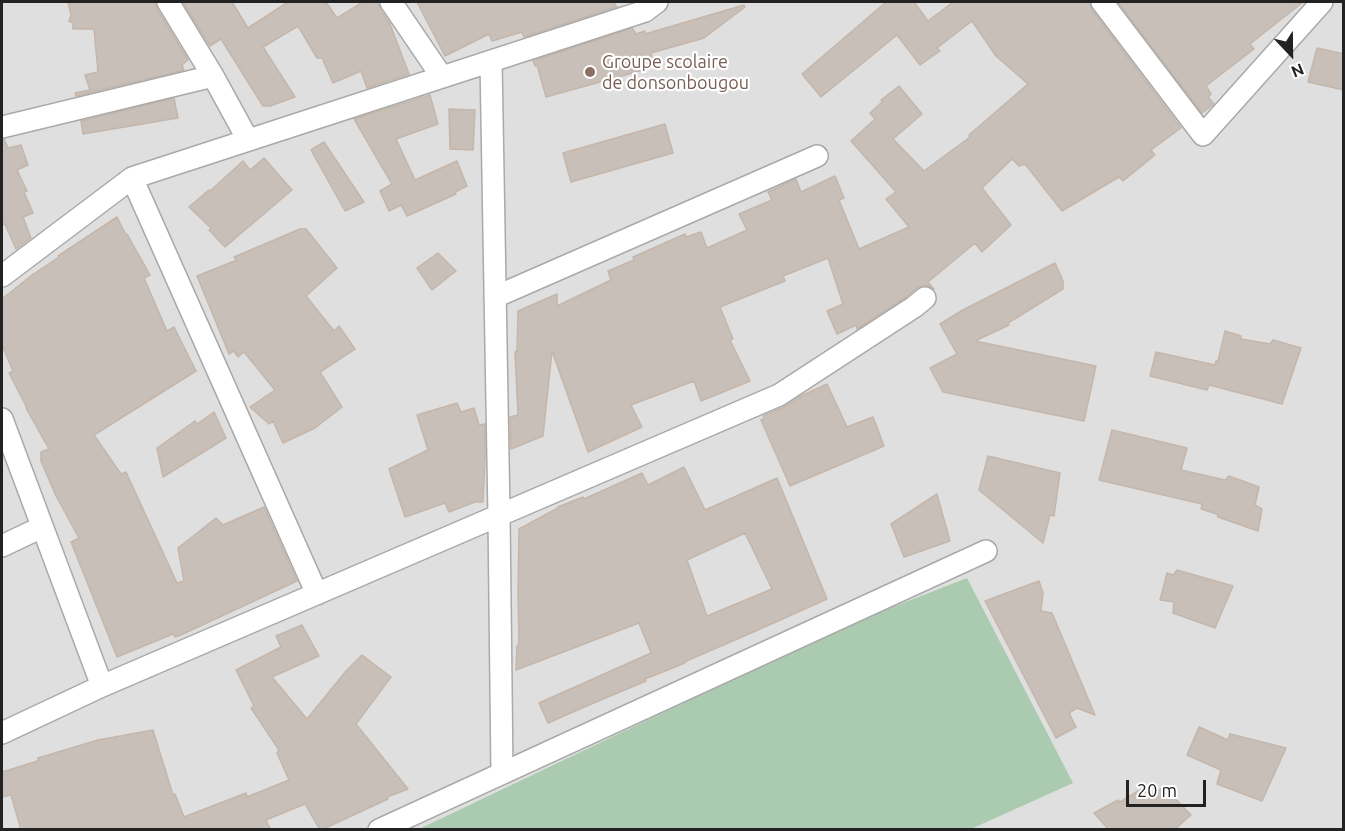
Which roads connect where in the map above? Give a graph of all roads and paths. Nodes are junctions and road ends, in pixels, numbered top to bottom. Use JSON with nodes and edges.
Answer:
{"nodes":[{"id":1,"x":168,"y":2,"type":"edge"},
{"id":2,"x":391,"y":2,"type":"edge"},
{"id":3,"x":1102,"y":2,"type":"edge"},
{"id":4,"x":1322,"y":2,"type":"edge"},
{"id":5,"x":647,"y":5,"type":"edge"},
{"id":6,"x":491,"y":61,"type":"junction"},
{"id":7,"x":213,"y":76,"type":"junction"},
{"id":8,"x":442,"y":77,"type":"junction"},
{"id":9,"x":2,"y":127,"type":"edge"},
{"id":10,"x":248,"y":140,"type":"junction"},
{"id":11,"x":817,"y":156,"type":"dead end"},
{"id":12,"x":132,"y":178,"type":"junction"},
{"id":13,"x":2,"y":276,"type":"edge"},
{"id":14,"x":495,"y":297,"type":"junction"},
{"id":15,"x":925,"y":298,"type":"dead end"},
{"id":16,"x":2,"y":419,"type":"edge"},
{"id":17,"x":499,"y":515,"type":"junction"},
{"id":18,"x":42,"y":527,"type":"junction"},
{"id":19,"x":2,"y":546,"type":"edge"},
{"id":20,"x":986,"y":551,"type":"dead end"},
{"id":21,"x":317,"y":594,"type":"junction"},
{"id":22,"x":102,"y":686,"type":"junction"},
{"id":23,"x":2,"y":733,"type":"edge"},
{"id":24,"x":502,"y":773,"type":"junction"},
{"id":25,"x":380,"y":830,"type":"edge"}],
"edges":[{"from":1,"to":7,"type":"street"},
{"from":2,"to":8,"type":"street"},
{"from":3,"to":4,"type":"street"},
{"from":5,"to":6,"type":"street"},
{"from":6,"to":8,"type":"street"},
{"from":6,"to":14,"type":"street"},
{"from":7,"to":9,"type":"street"},
{"from":7,"to":10,"type":"street"},
{"from":8,"to":10,"type":"street"},
{"from":10,"to":12,"type":"street"},
{"from":11,"to":14,"type":"street"},
{"from":12,"to":13,"type":"street"},
{"from":12,"to":21,"type":"street"},
{"from":14,"to":17,"type":"street"},
{"from":15,"to":17,"type":"street"},
{"from":16,"to":18,"type":"street"},
{"from":17,"to":21,"type":"street"},
{"from":17,"to":24,"type":"street"},
{"from":18,"to":19,"type":"street"},
{"from":18,"to":22,"type":"street"},
{"from":20,"to":24,"type":"street"},
{"from":21,"to":22,"type":"street"},
{"from":22,"to":23,"type":"street"},
{"from":24,"to":25,"type":"street"}]}
